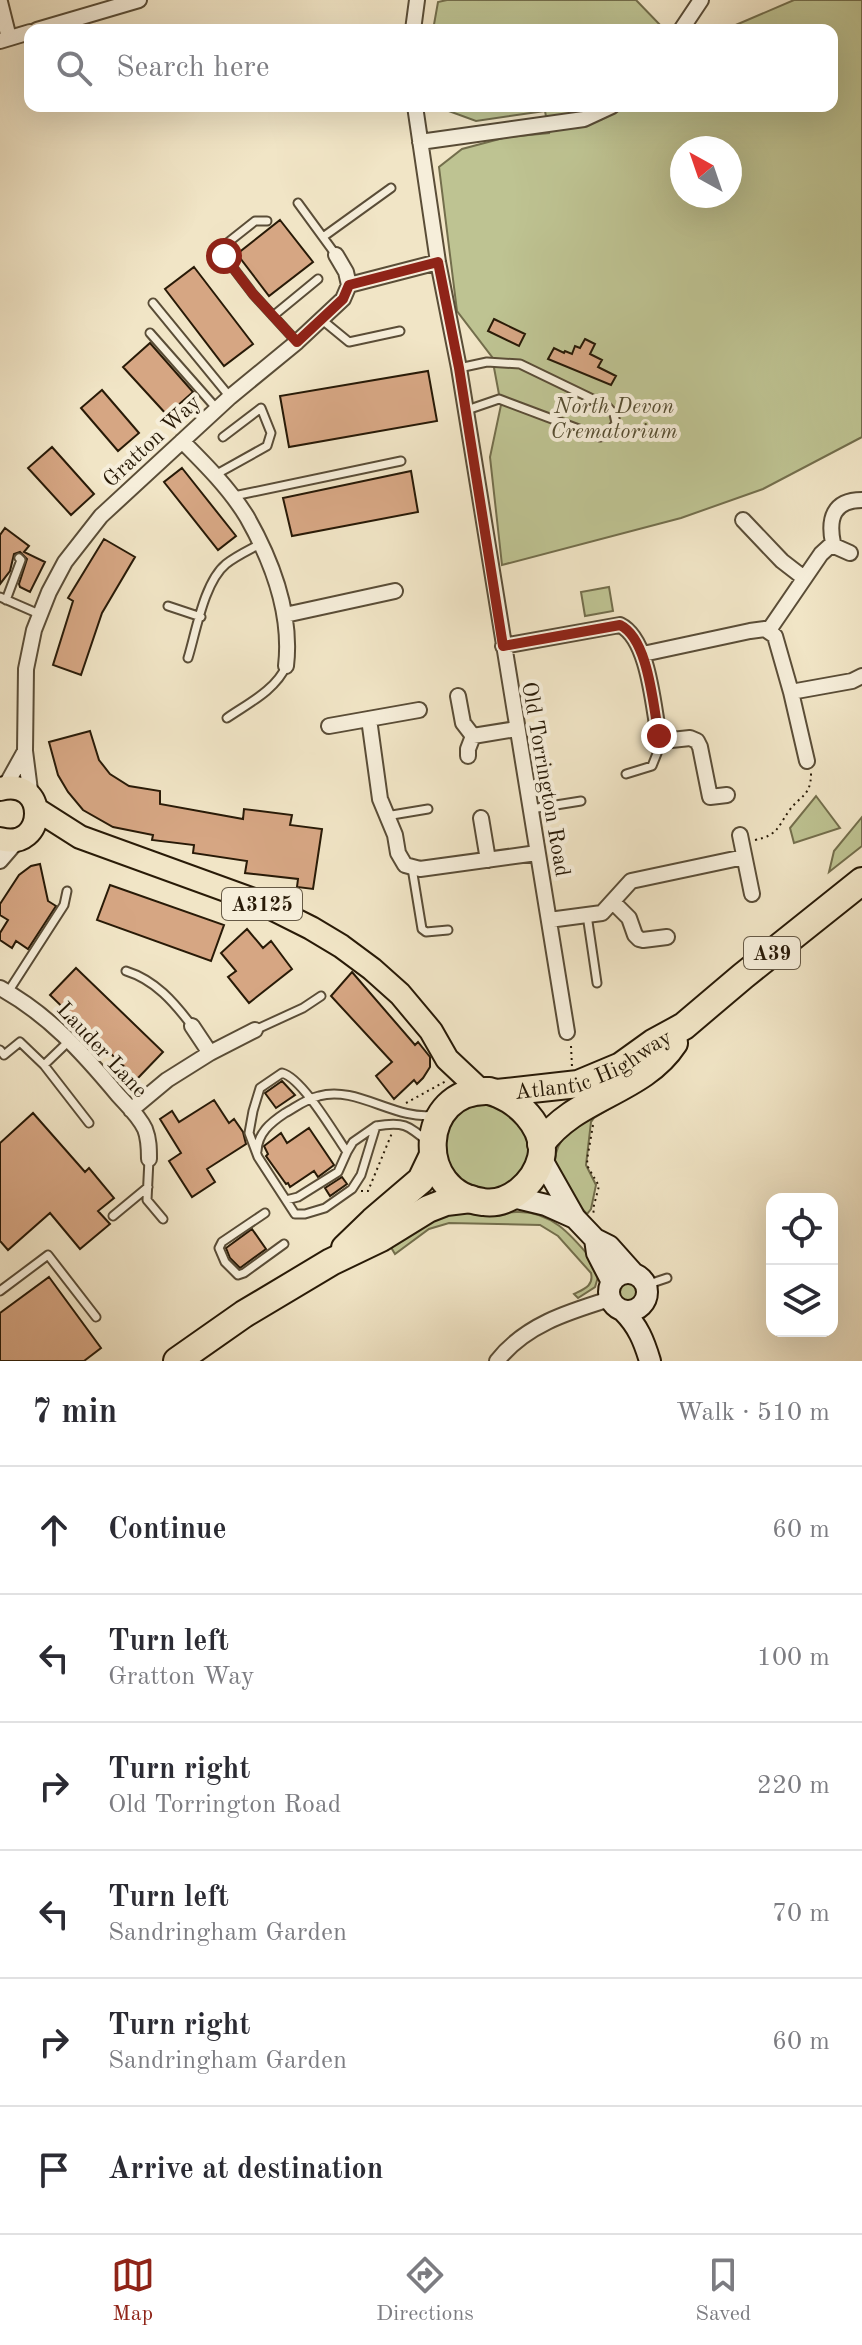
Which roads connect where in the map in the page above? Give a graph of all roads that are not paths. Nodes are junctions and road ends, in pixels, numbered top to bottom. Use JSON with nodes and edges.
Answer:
{"nodes":[{"id":1,"x":139,"y":0,"type":"edge"},
{"id":2,"x":417,"y":0,"type":"edge"},
{"id":3,"x":701,"y":0,"type":"edge"},
{"id":4,"x":0,"y":2,"type":"edge"},
{"id":5,"x":57,"y":24,"type":"edge"},
{"id":6,"x":414,"y":24,"type":"edge"},
{"id":7,"x":685,"y":24,"type":"edge"},
{"id":8,"x":24,"y":34,"type":"edge"},
{"id":9,"x":4,"y":40,"type":"edge"},
{"id":10,"x":416,"y":112,"type":"edge"},
{"id":11,"x":599,"y":112,"type":"edge"},
{"id":12,"x":420,"y":142,"type":"junction"},
{"id":13,"x":391,"y":188,"type":"dead end"},
{"id":14,"x":298,"y":203,"type":"dead end"},
{"id":15,"x":267,"y":221,"type":"dead end"},
{"id":16,"x":323,"y":237,"type":"junction"},
{"id":17,"x":336,"y":255,"type":"joint"},
{"id":18,"x":438,"y":262,"type":"junction"},
{"id":19,"x":318,"y":279,"type":"dead end"},
{"id":20,"x":349,"y":285,"type":"junction"},
{"id":21,"x":153,"y":303,"type":"dead end"},
{"id":22,"x":273,"y":316,"type":"junction"},
{"id":23,"x":321,"y":319,"type":"junction"},
{"id":24,"x":400,"y":331,"type":"dead end"},
{"id":25,"x":150,"y":333,"type":"dead end"},
{"id":26,"x":297,"y":342,"type":"junction"},
{"id":27,"x":459,"y":368,"type":"junction"},
{"id":28,"x":230,"y":397,"type":"junction"},
{"id":29,"x":217,"y":409,"type":"junction"},
{"id":30,"x":466,"y":411,"type":"junction"},
{"id":31,"x":223,"y":437,"type":"dead end"},
{"id":32,"x":182,"y":441,"type":"junction"},
{"id":33,"x":401,"y":461,"type":"dead end"},
{"id":34,"x":215,"y":475,"type":"junction"},
{"id":35,"x":232,"y":497,"type":"junction"},
{"id":36,"x":862,"y":500,"type":"edge"},
{"id":37,"x":743,"y":520,"type":"dead end"},
{"id":38,"x":260,"y":544,"type":"junction"},
{"id":39,"x":832,"y":545,"type":"junction"},
{"id":40,"x":850,"y":553,"type":"dead end"},
{"id":41,"x":19,"y":558,"type":"dead end"},
{"id":42,"x":804,"y":578,"type":"junction"},
{"id":43,"x":395,"y":591,"type":"dead end"},
{"id":44,"x":3,"y":598,"type":"edge"},
{"id":45,"x":168,"y":606,"type":"dead end"},
{"id":46,"x":41,"y":615,"type":"junction"},
{"id":47,"x":285,"y":615,"type":"junction"},
{"id":48,"x":201,"y":617,"type":"junction"},
{"id":49,"x":769,"y":630,"type":"junction"},
{"id":50,"x":503,"y":646,"type":"junction"},
{"id":51,"x":643,"y":654,"type":"junction"},
{"id":52,"x":188,"y":658,"type":"dead end"},
{"id":53,"x":286,"y":666,"type":"joint"},
{"id":54,"x":862,"y":676,"type":"edge"},
{"id":55,"x":791,"y":692,"type":"junction"},
{"id":56,"x":458,"y":696,"type":"dead end"},
{"id":57,"x":419,"y":710,"type":"dead end"},
{"id":58,"x":227,"y":718,"type":"dead end"},
{"id":59,"x":369,"y":719,"type":"junction"},
{"id":60,"x":329,"y":726,"type":"dead end"},
{"id":61,"x":516,"y":729,"type":"junction"},
{"id":62,"x":473,"y":736,"type":"junction"},
{"id":63,"x":660,"y":739,"type":"junction"},
{"id":64,"x":25,"y":751,"type":"junction"},
{"id":65,"x":468,"y":756,"type":"dead end"},
{"id":66,"x":807,"y":761,"type":"road end"},
{"id":67,"x":626,"y":774,"type":"dead end"},
{"id":68,"x":2,"y":788,"type":"edge"},
{"id":69,"x":727,"y":795,"type":"dead end"},
{"id":70,"x":710,"y":797,"type":"junction"},
{"id":71,"x":581,"y":801,"type":"dead end"},
{"id":72,"x":34,"y":803,"type":"junction"},
{"id":73,"x":694,"y":803,"type":"dead end"},
{"id":74,"x":428,"y":809,"type":"dead end"},
{"id":75,"x":531,"y":809,"type":"junction"},
{"id":76,"x":386,"y":816,"type":"junction"},
{"id":77,"x":481,"y":818,"type":"dead end"},
{"id":78,"x":16,"y":837,"type":"edge"},
{"id":79,"x":80,"y":837,"type":"junction"},
{"id":80,"x":537,"y":853,"type":"junction"},
{"id":81,"x":488,"y":860,"type":"junction"},
{"id":82,"x":0,"y":861,"type":"edge"},
{"id":83,"x":412,"y":868,"type":"junction"},
{"id":84,"x":862,"y":881,"type":"edge"},
{"id":85,"x":67,"y":891,"type":"dead end"},
{"id":86,"x":752,"y":894,"type":"dead end"},
{"id":87,"x":613,"y":902,"type":"junction"},
{"id":88,"x":587,"y":915,"type":"junction"},
{"id":89,"x":549,"y":920,"type":"junction"},
{"id":90,"x":448,"y":930,"type":"dead end"},
{"id":91,"x":667,"y":937,"type":"dead end"},
{"id":92,"x":126,"y":971,"type":"dead end"},
{"id":93,"x":597,"y":983,"type":"dead end"},
{"id":94,"x":4,"y":990,"type":"edge"},
{"id":95,"x":321,"y":996,"type":"dead end"},
{"id":96,"x":192,"y":1026,"type":"joint"},
{"id":97,"x":684,"y":1026,"type":"junction"},
{"id":98,"x":255,"y":1030,"type":"joint"},
{"id":99,"x":567,"y":1032,"type":"road end"},
{"id":100,"x":70,"y":1040,"type":"junction"},
{"id":101,"x":0,"y":1050,"type":"edge"},
{"id":102,"x":210,"y":1053,"type":"junction"},
{"id":103,"x":447,"y":1059,"type":"junction"},
{"id":104,"x":44,"y":1065,"type":"junction"},
{"id":105,"x":489,"y":1092,"type":"junction"},
{"id":106,"x":311,"y":1099,"type":"junction"},
{"id":107,"x":131,"y":1110,"type":"junction"},
{"id":108,"x":444,"y":1110,"type":"junction"},
{"id":109,"x":89,"y":1123,"type":"dead end"},
{"id":110,"x":376,"y":1126,"type":"junction"},
{"id":111,"x":432,"y":1151,"type":"junction"},
{"id":112,"x":541,"y":1151,"type":"junction"},
{"id":113,"x":347,"y":1152,"type":"junction"},
{"id":114,"x":258,"y":1157,"type":"junction"},
{"id":115,"x":149,"y":1159,"type":"joint"},
{"id":116,"x":148,"y":1187,"type":"junction"},
{"id":117,"x":513,"y":1197,"type":"junction"},
{"id":118,"x":471,"y":1199,"type":"junction"},
{"id":119,"x":286,"y":1200,"type":"junction"},
{"id":120,"x":265,"y":1213,"type":"dead end"},
{"id":121,"x":113,"y":1216,"type":"dead end"},
{"id":122,"x":575,"y":1218,"type":"junction"},
{"id":123,"x":163,"y":1219,"type":"dead end"},
{"id":124,"x":594,"y":1238,"type":"junction"},
{"id":125,"x":284,"y":1244,"type":"dead end"},
{"id":126,"x":331,"y":1262,"type":"junction"},
{"id":127,"x":667,"y":1278,"type":"dead end"},
{"id":128,"x":642,"y":1287,"type":"junction"},
{"id":129,"x":0,"y":1291,"type":"edge"},
{"id":130,"x":615,"y":1297,"type":"junction"},
{"id":131,"x":96,"y":1317,"type":"dead end"},
{"id":132,"x":642,"y":1337,"type":"junction"},
{"id":133,"x":177,"y":1361,"type":"edge"},
{"id":134,"x":497,"y":1361,"type":"edge"},
{"id":135,"x":650,"y":1361,"type":"edge"}],
"edges":[{"from":1,"to":5,"type":"street"},
{"from":2,"to":6,"type":"street"},
{"from":3,"to":7,"type":"street"},
{"from":4,"to":9,"type":"street"},
{"from":8,"to":9,"type":"street"},
{"from":10,"to":12,"type":"street","name":"Old Torrington Road"},
{"from":11,"to":12,"type":"street"},
{"from":12,"to":18,"type":"street","name":"Old Torrington Road"},
{"from":13,"to":16,"type":"lane"},
{"from":14,"to":16,"type":"lane"},
{"from":15,"to":22,"type":"lane"},
{"from":16,"to":17,"type":"lane"},
{"from":17,"to":20,"type":"street"},
{"from":18,"to":20,"type":"street"},
{"from":18,"to":27,"type":"street","name":"Old Torrington Road"},
{"from":19,"to":22,"type":"lane"},
{"from":20,"to":23,"type":"street","name":"Gratton Way"},
{"from":21,"to":28,"type":"lane"},
{"from":22,"to":26,"type":"lane"},
{"from":23,"to":24,"type":"lane"},
{"from":23,"to":26,"type":"street","name":"Gratton Way"},
{"from":25,"to":29,"type":"lane"},
{"from":26,"to":28,"type":"street","name":"Gratton Way"},
{"from":27,"to":30,"type":"street","name":"Old Torrington Road"},
{"from":27,"to":30,"type":"lane"},
{"from":28,"to":29,"type":"street","name":"Gratton Way"},
{"from":29,"to":32,"type":"street","name":"Gratton Way"},
{"from":30,"to":50,"type":"street","name":"Old Torrington Road"},
{"from":31,"to":34,"type":"lane"},
{"from":32,"to":34,"type":"street"},
{"from":32,"to":46,"type":"street","name":"Gratton Way"},
{"from":33,"to":35,"type":"lane"},
{"from":34,"to":35,"type":"street"},
{"from":35,"to":38,"type":"street"},
{"from":36,"to":39,"type":"street"},
{"from":37,"to":42,"type":"street"},
{"from":38,"to":47,"type":"street"},
{"from":38,"to":48,"type":"lane"},
{"from":39,"to":40,"type":"street"},
{"from":39,"to":42,"type":"street"},
{"from":41,"to":44,"type":"lane"},
{"from":42,"to":49,"type":"street"},
{"from":43,"to":47,"type":"street"},
{"from":44,"to":46,"type":"lane"},
{"from":45,"to":48,"type":"lane"},
{"from":46,"to":64,"type":"street","name":"Gratton Way"},
{"from":47,"to":53,"type":"street"},
{"from":48,"to":52,"type":"lane"},
{"from":49,"to":51,"type":"street"},
{"from":49,"to":55,"type":"street"},
{"from":50,"to":51,"type":"street"},
{"from":50,"to":61,"type":"street","name":"Old Torrington Road"},
{"from":51,"to":63,"type":"street"},
{"from":53,"to":58,"type":"lane"},
{"from":54,"to":55,"type":"street"},
{"from":55,"to":66,"type":"street"},
{"from":56,"to":62,"type":"street"},
{"from":57,"to":59,"type":"street"},
{"from":59,"to":60,"type":"street"},
{"from":59,"to":76,"type":"street"},
{"from":61,"to":62,"type":"street"},
{"from":61,"to":75,"type":"street","name":"Old Torrington Road"},
{"from":62,"to":65,"type":"street"},
{"from":63,"to":67,"type":"lane"},
{"from":63,"to":70,"type":"street"},
{"from":64,"to":68,"type":"street","name":"Gratton Way"},
{"from":64,"to":72,"type":"street","name":"Gratton Way"},
{"from":68,"to":72,"type":"main road"},
{"from":69,"to":70,"type":"street"},
{"from":70,"to":73,"type":"street"},
{"from":71,"to":75,"type":"lane"},
{"from":72,"to":78,"type":"main road"},
{"from":72,"to":79,"type":"main road","number":"A3125"},
{"from":74,"to":76,"type":"lane"},
{"from":75,"to":80,"type":"street","name":"Old Torrington Road"},
{"from":76,"to":83,"type":"street"},
{"from":77,"to":81,"type":"street"},
{"from":78,"to":79,"type":"main road","number":"A3125"},
{"from":78,"to":82,"type":"street"},
{"from":79,"to":103,"type":"main road","number":"A3125"},
{"from":80,"to":81,"type":"street"},
{"from":80,"to":89,"type":"street","name":"Old Torrington Road"},
{"from":81,"to":83,"type":"street"},
{"from":83,"to":90,"type":"lane"},
{"from":84,"to":97,"type":"highway","name":"Atlantic Highway","number":"A39"},
{"from":85,"to":94,"type":"lane"},
{"from":86,"to":87,"type":"street"},
{"from":87,"to":88,"type":"street"},
{"from":87,"to":91,"type":"street"},
{"from":88,"to":89,"type":"street"},
{"from":88,"to":93,"type":"lane"},
{"from":89,"to":99,"type":"street","name":"Old Torrington Road"},
{"from":92,"to":96,"type":"lane"},
{"from":94,"to":100,"type":"street","name":"Lauder Lane"},
{"from":95,"to":98,"type":"lane"},
{"from":96,"to":102,"type":"street"},
{"from":97,"to":105,"type":"highway","name":"Atlantic Highway","number":"A39"},
{"from":97,"to":112,"type":"highway","name":"Atlantic Highway","number":"A39"},
{"from":98,"to":102,"type":"street"},
{"from":100,"to":104,"type":"lane"},
{"from":100,"to":107,"type":"street","name":"Lauder Lane"},
{"from":101,"to":104,"type":"lane"},
{"from":102,"to":107,"type":"street"},
{"from":103,"to":105,"type":"main road","number":"A3125"},
{"from":103,"to":108,"type":"main road"},
{"from":104,"to":109,"type":"lane"},
{"from":105,"to":108,"type":"highway"},
{"from":105,"to":112,"type":"highway"},
{"from":106,"to":108,"type":"lane"},
{"from":106,"to":113,"type":"lane"},
{"from":106,"to":114,"type":"lane"},
{"from":106,"to":114,"type":"lane"},
{"from":107,"to":115,"type":"street","name":"Lauder Lane"},
{"from":108,"to":111,"type":"highway"},
{"from":110,"to":111,"type":"lane"},
{"from":110,"to":113,"type":"lane"},
{"from":110,"to":119,"type":"lane"},
{"from":111,"to":118,"type":"highway"},
{"from":111,"to":126,"type":"highway"},
{"from":112,"to":117,"type":"highway"},
{"from":112,"to":122,"type":"main road"},
{"from":113,"to":119,"type":"lane"},
{"from":114,"to":119,"type":"lane"},
{"from":115,"to":116,"type":"lane"},
{"from":116,"to":121,"type":"lane"},
{"from":116,"to":123,"type":"lane"},
{"from":117,"to":118,"type":"highway"},
{"from":117,"to":122,"type":"main road"},
{"from":118,"to":126,"type":"highway"},
{"from":120,"to":125,"type":"lane"},
{"from":122,"to":124,"type":"main road"},
{"from":124,"to":128,"type":"main road"},
{"from":124,"to":130,"type":"main road"},
{"from":126,"to":133,"type":"highway"},
{"from":127,"to":128,"type":"lane"},
{"from":128,"to":130,"type":"main road"},
{"from":128,"to":130,"type":"main road"},
{"from":128,"to":132,"type":"main road"},
{"from":129,"to":131,"type":"lane"},
{"from":130,"to":132,"type":"main road"},
{"from":130,"to":134,"type":"street"},
{"from":132,"to":135,"type":"main road"}]}
